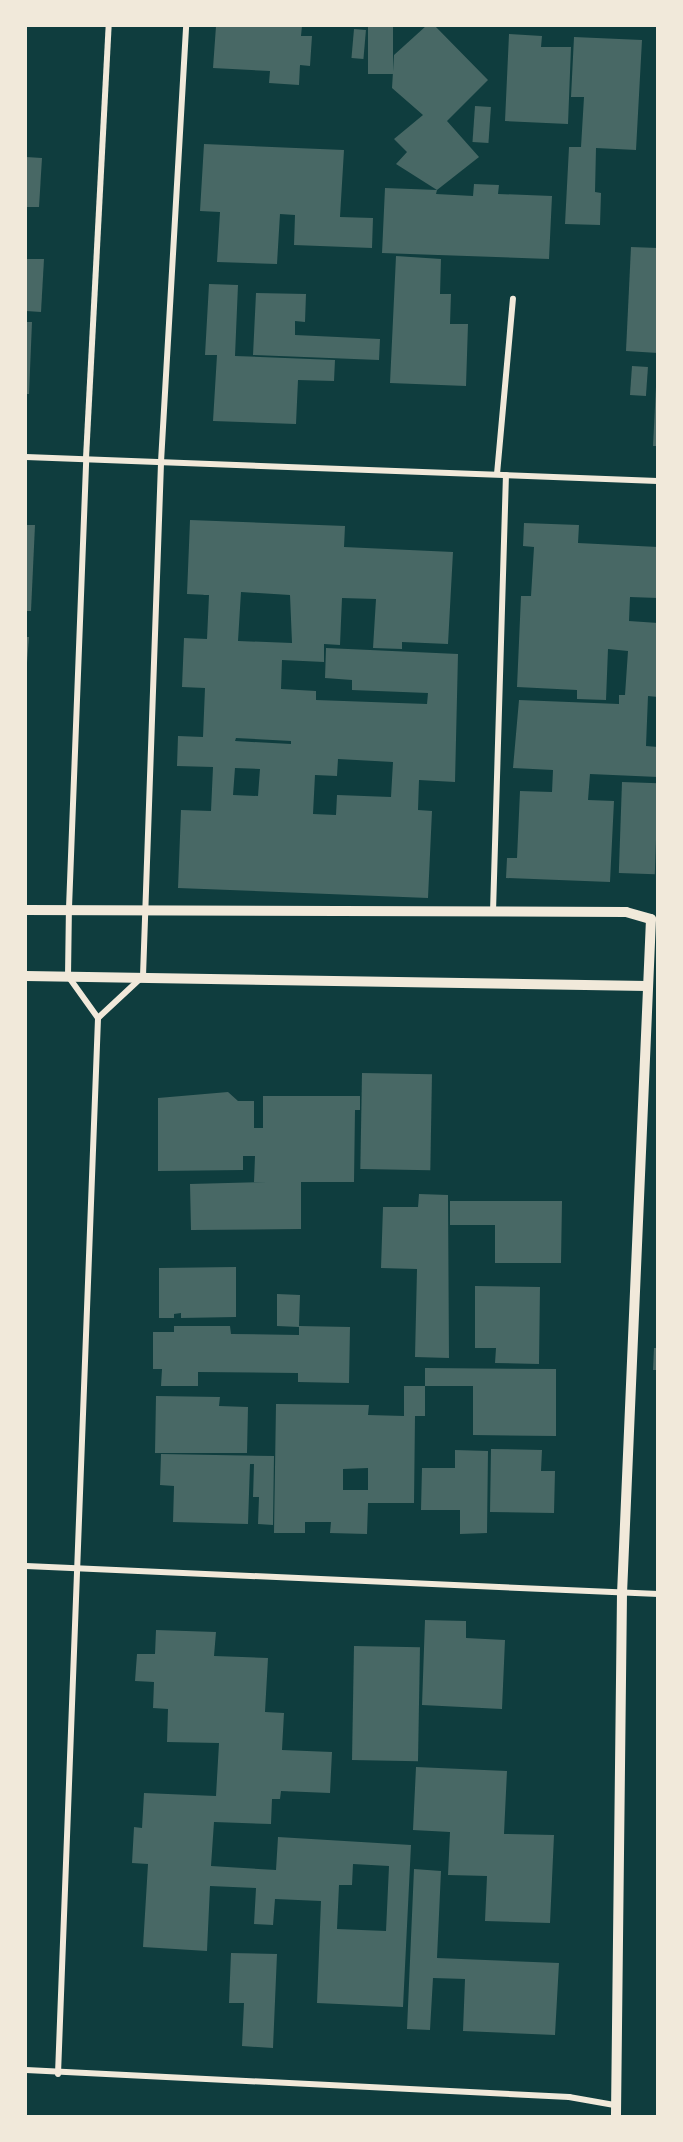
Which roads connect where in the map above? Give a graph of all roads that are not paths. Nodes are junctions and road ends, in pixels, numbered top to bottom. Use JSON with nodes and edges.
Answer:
{"nodes":[{"id":1,"x":109,"y":26,"type":"edge"},
{"id":2,"x":186,"y":26,"type":"edge"},
{"id":3,"x":513,"y":299,"type":"dead end"},
{"id":4,"x":26,"y":457,"type":"edge"},
{"id":5,"x":86,"y":458,"type":"junction"},
{"id":6,"x":161,"y":462,"type":"junction"},
{"id":7,"x":497,"y":474,"type":"junction"},
{"id":8,"x":506,"y":475,"type":"junction"},
{"id":9,"x":657,"y":481,"type":"edge"},
{"id":10,"x":69,"y":908,"type":"junction"},
{"id":11,"x":144,"y":909,"type":"junction"},
{"id":12,"x":26,"y":910,"type":"edge"},
{"id":13,"x":493,"y":912,"type":"junction"},
{"id":14,"x":654,"y":918,"type":"edge"},
{"id":15,"x":26,"y":976,"type":"edge"},
{"id":16,"x":69,"y":976,"type":"junction"},
{"id":17,"x":143,"y":976,"type":"junction"},
{"id":18,"x":647,"y":986,"type":"junction"},
{"id":19,"x":98,"y":1018,"type":"junction"},
{"id":20,"x":26,"y":1566,"type":"edge"},
{"id":21,"x":75,"y":1568,"type":"junction"},
{"id":22,"x":622,"y":1593,"type":"junction"},
{"id":23,"x":657,"y":1594,"type":"edge"},
{"id":24,"x":26,"y":2070,"type":"edge"},
{"id":25,"x":58,"y":2074,"type":"junction"},
{"id":26,"x":615,"y":2111,"type":"edge"}],
"edges":[{"from":1,"to":5,"type":"street"},
{"from":2,"to":6,"type":"street"},
{"from":3,"to":7,"type":"street"},
{"from":4,"to":5,"type":"street"},
{"from":5,"to":6,"type":"street"},
{"from":5,"to":10,"type":"street"},
{"from":6,"to":7,"type":"street"},
{"from":6,"to":11,"type":"street"},
{"from":7,"to":8,"type":"street"},
{"from":8,"to":9,"type":"street"},
{"from":8,"to":13,"type":"street"},
{"from":10,"to":11,"type":"street"},
{"from":10,"to":12,"type":"street"},
{"from":10,"to":16,"type":"street"},
{"from":11,"to":13,"type":"street"},
{"from":11,"to":17,"type":"street"},
{"from":13,"to":14,"type":"street"},
{"from":14,"to":18,"type":"street"},
{"from":15,"to":16,"type":"street"},
{"from":16,"to":17,"type":"street"},
{"from":16,"to":19,"type":"street"},
{"from":17,"to":18,"type":"street"},
{"from":17,"to":19,"type":"street"},
{"from":18,"to":22,"type":"street"},
{"from":19,"to":21,"type":"street"},
{"from":20,"to":21,"type":"street"},
{"from":21,"to":22,"type":"street"},
{"from":21,"to":25,"type":"street"},
{"from":22,"to":23,"type":"street"},
{"from":22,"to":26,"type":"street"},
{"from":24,"to":25,"type":"street"},
{"from":25,"to":26,"type":"street"}]}
